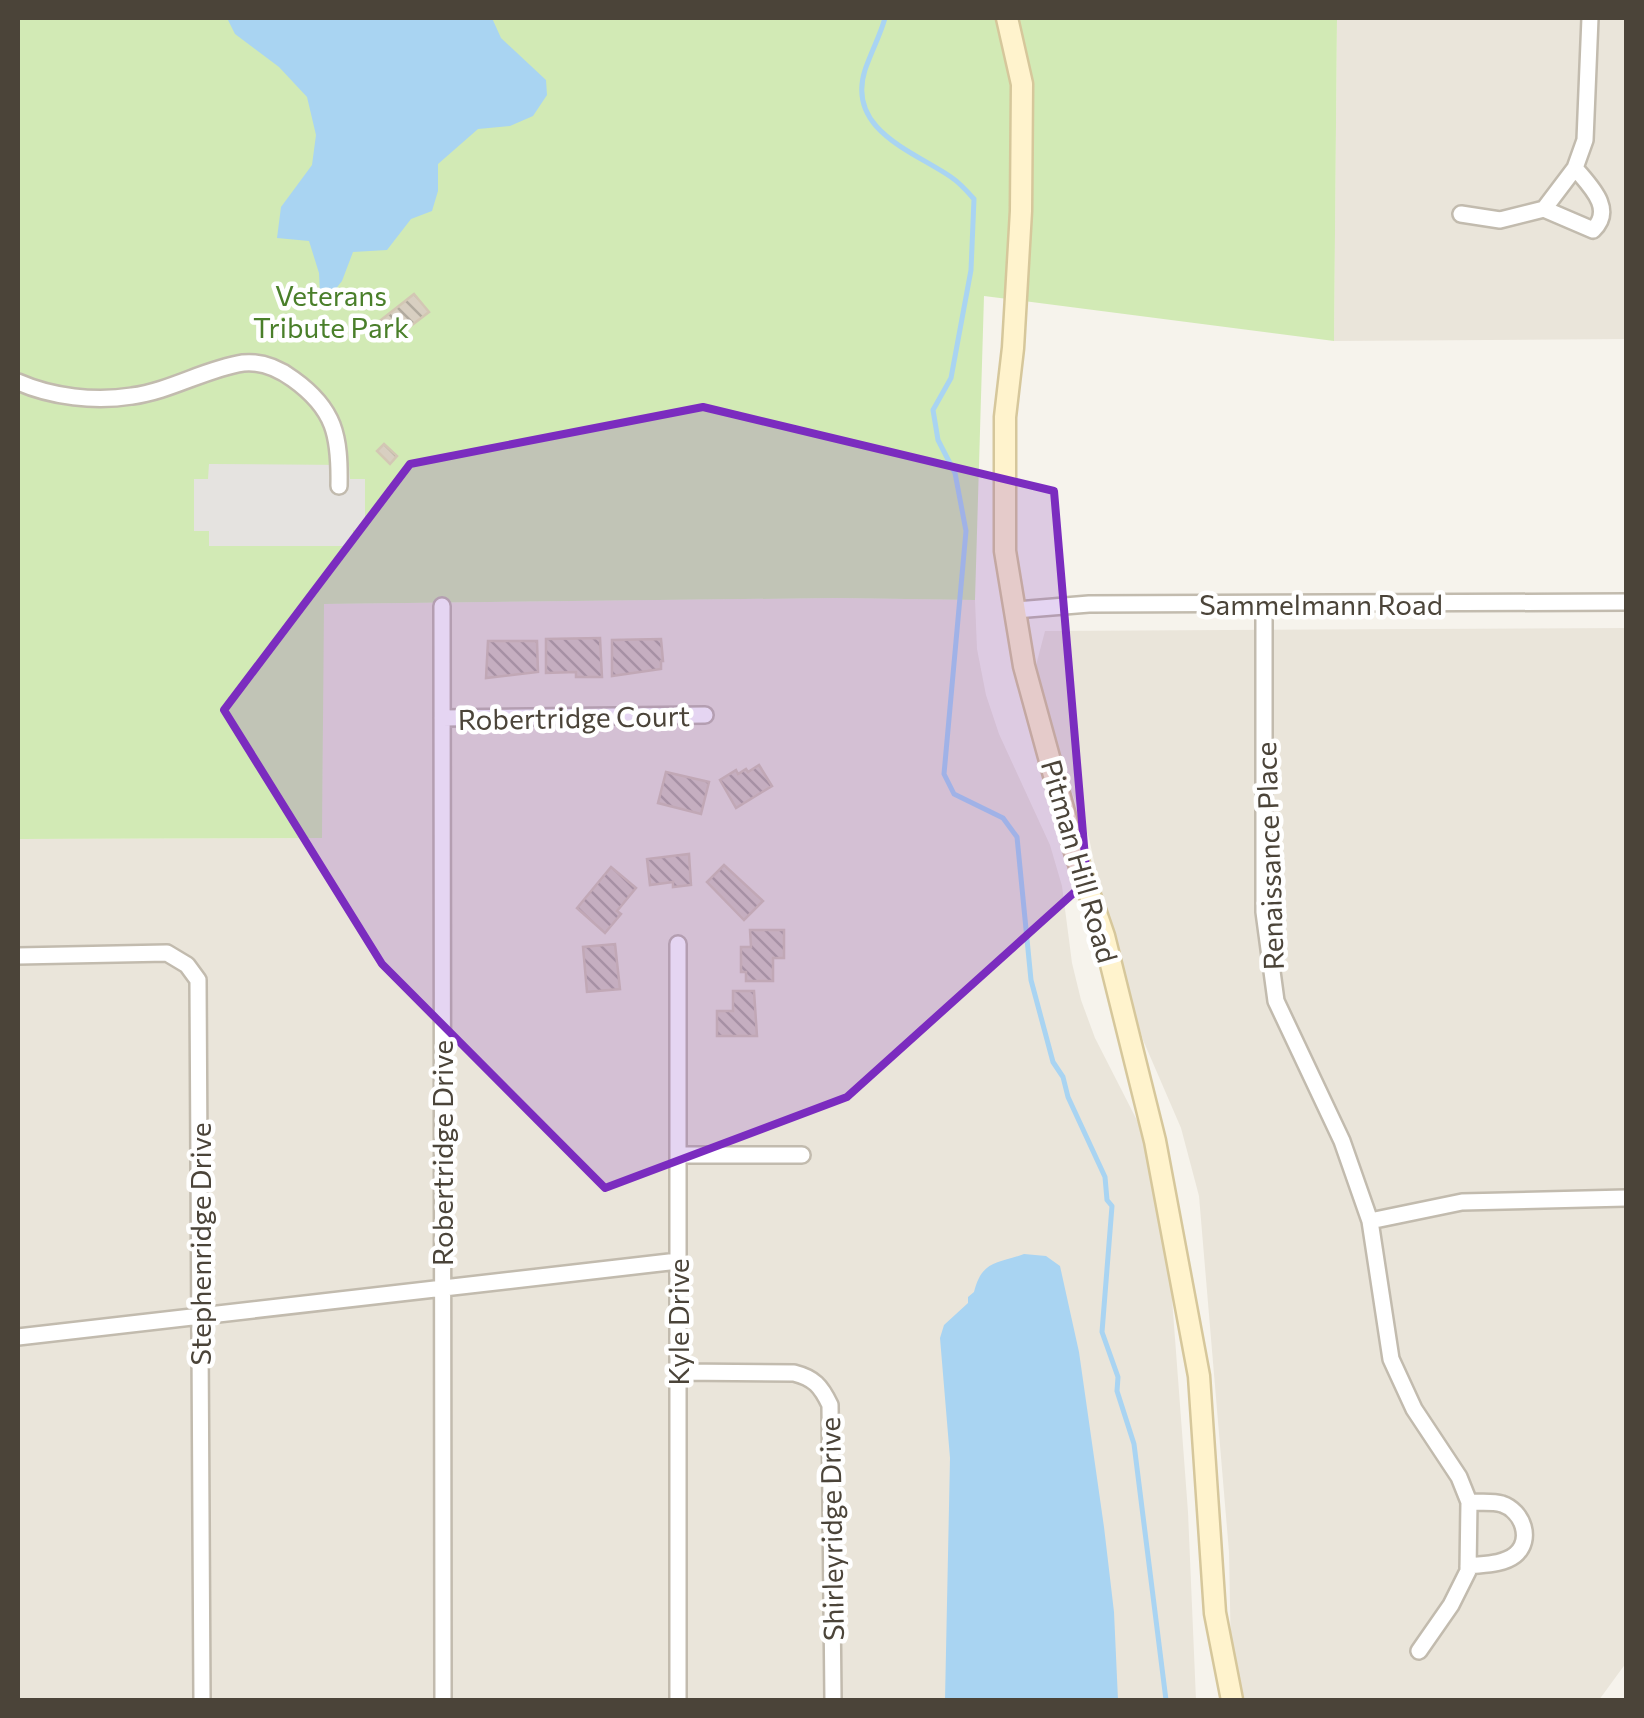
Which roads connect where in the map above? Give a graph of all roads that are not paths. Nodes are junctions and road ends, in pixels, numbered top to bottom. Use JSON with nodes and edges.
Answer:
{"nodes":[{"id":1,"x":1007,"y":18,"type":"edge"},
{"id":2,"x":1590,"y":18,"type":"edge"},
{"id":3,"x":1575,"y":168,"type":"junction"},
{"id":4,"x":1544,"y":208,"type":"junction"},
{"id":5,"x":1461,"y":214,"type":"dead end"},
{"id":6,"x":18,"y":382,"type":"edge"},
{"id":7,"x":339,"y":486,"type":"dead end"},
{"id":8,"x":1626,"y":602,"type":"edge"},
{"id":9,"x":442,"y":606,"type":"dead end"},
{"id":10,"x":1264,"y":606,"type":"junction"},
{"id":11,"x":1015,"y":610,"type":"junction"},
{"id":12,"x":705,"y":715,"type":"dead end"},
{"id":13,"x":442,"y":718,"type":"junction"},
{"id":14,"x":678,"y":944,"type":"dead end"},
{"id":15,"x":18,"y":956,"type":"edge"},
{"id":16,"x":678,"y":1155,"type":"junction"},
{"id":17,"x":802,"y":1155,"type":"dead end"},
{"id":18,"x":1626,"y":1198,"type":"edge"},
{"id":19,"x":1370,"y":1221,"type":"junction"},
{"id":20,"x":678,"y":1261,"type":"junction"},
{"id":21,"x":442,"y":1286,"type":"junction"},
{"id":22,"x":201,"y":1317,"type":"junction"},
{"id":23,"x":18,"y":1337,"type":"edge"},
{"id":24,"x":677,"y":1372,"type":"junction"},
{"id":25,"x":1469,"y":1502,"type":"junction"},
{"id":26,"x":1468,"y":1566,"type":"junction"},
{"id":27,"x":1419,"y":1651,"type":"dead end"},
{"id":28,"x":202,"y":1700,"type":"edge"},
{"id":29,"x":443,"y":1700,"type":"edge"},
{"id":30,"x":678,"y":1700,"type":"edge"},
{"id":31,"x":833,"y":1700,"type":"edge"},
{"id":32,"x":1232,"y":1700,"type":"edge"}],
"edges":[{"from":1,"to":11,"type":"main road","name":"Pitman Hill Road"},
{"from":2,"to":3,"type":"street"},
{"from":3,"to":4,"type":"street"},
{"from":3,"to":4,"type":"street"},
{"from":4,"to":5,"type":"street"},
{"from":6,"to":7,"type":"street"},
{"from":8,"to":10,"type":"street","name":"Sammelmann Road"},
{"from":9,"to":13,"type":"street","name":"Robertridge Drive"},
{"from":10,"to":11,"type":"street","name":"Sammelmann Road"},
{"from":10,"to":19,"type":"street","name":"Renaissance Place"},
{"from":11,"to":32,"type":"main road","name":"Pitman Hill Road"},
{"from":12,"to":13,"type":"street","name":"Robertridge Court"},
{"from":13,"to":21,"type":"street","name":"Robertridge Drive"},
{"from":14,"to":16,"type":"street","name":"Kyle Drive"},
{"from":15,"to":22,"type":"street","name":"Stephenridge Drive"},
{"from":16,"to":17,"type":"street"},
{"from":16,"to":20,"type":"street","name":"Kyle Drive"},
{"from":18,"to":19,"type":"street"},
{"from":19,"to":25,"type":"street","name":"Renaissance Place"},
{"from":20,"to":21,"type":"street"},
{"from":20,"to":24,"type":"street","name":"Kyle Drive"},
{"from":21,"to":22,"type":"street"},
{"from":21,"to":29,"type":"street","name":"Robertridge Drive"},
{"from":22,"to":23,"type":"street"},
{"from":22,"to":28,"type":"street","name":"Stephenridge Drive"},
{"from":24,"to":30,"type":"street","name":"Kyle Drive"},
{"from":24,"to":31,"type":"street","name":"Shirleyridge Drive"},
{"from":25,"to":26,"type":"street","name":"Renaissance Place"},
{"from":25,"to":26,"type":"street"},
{"from":26,"to":27,"type":"street","name":"Renaissance Place"}]}
